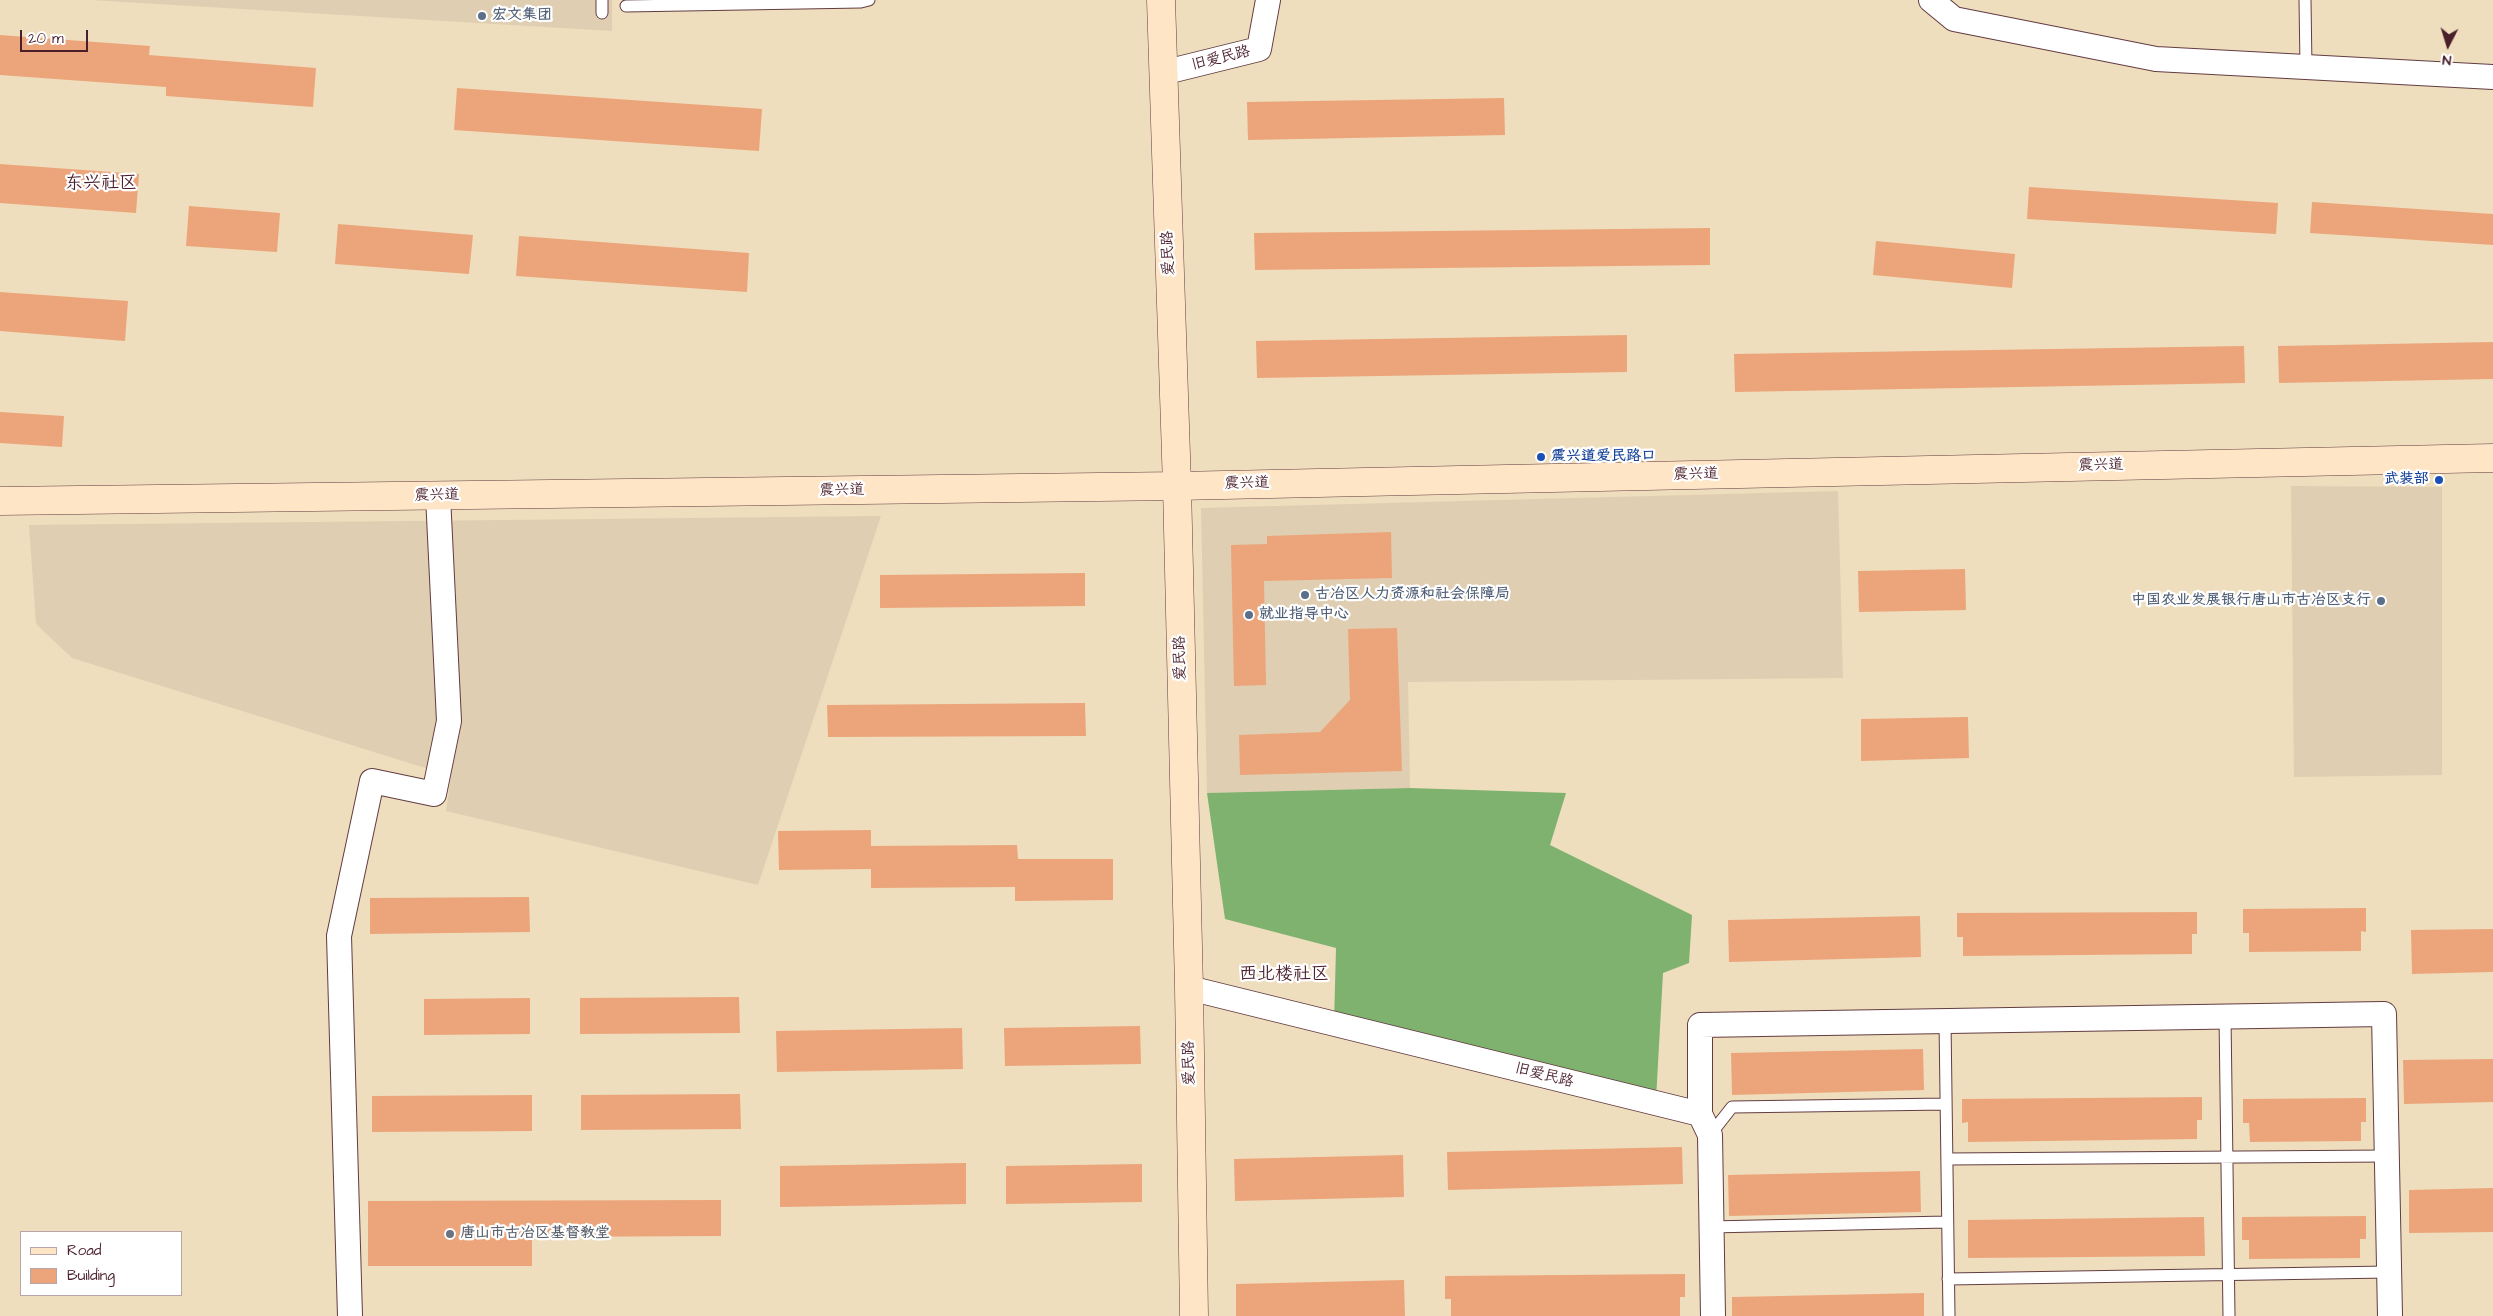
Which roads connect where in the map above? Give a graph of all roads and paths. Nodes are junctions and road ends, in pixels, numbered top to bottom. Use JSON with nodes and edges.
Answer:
{"nodes":[{"id":1,"x":602,"y":0,"type":"edge"},
{"id":2,"x":869,"y":0,"type":"edge"},
{"id":3,"x":1162,"y":0,"type":"edge"},
{"id":4,"x":1268,"y":0,"type":"edge"},
{"id":5,"x":1931,"y":0,"type":"edge"},
{"id":6,"x":2305,"y":0,"type":"edge"},
{"id":7,"x":626,"y":6,"type":"dead end"},
{"id":8,"x":602,"y":13,"type":"dead end"},
{"id":9,"x":2306,"y":67,"type":"junction"},
{"id":10,"x":1162,"y":73,"type":"junction"},
{"id":11,"x":2493,"y":77,"type":"edge"},
{"id":12,"x":2493,"y":458,"type":"edge"},
{"id":13,"x":1177,"y":486,"type":"junction"},
{"id":14,"x":438,"y":496,"type":"junction"},
{"id":15,"x":0,"y":501,"type":"edge"},
{"id":16,"x":1189,"y":988,"type":"junction"},
{"id":17,"x":2225,"y":1016,"type":"junction"},
{"id":18,"x":1945,"y":1021,"type":"junction"},
{"id":19,"x":1946,"y":1104,"type":"junction"},
{"id":20,"x":1700,"y":1114,"type":"junction"},
{"id":21,"x":1710,"y":1136,"type":"junction"},
{"id":22,"x":2388,"y":1156,"type":"junction"},
{"id":23,"x":2227,"y":1158,"type":"junction"},
{"id":24,"x":1946,"y":1159,"type":"junction"},
{"id":25,"x":1947,"y":1222,"type":"junction"},
{"id":26,"x":1710,"y":1226,"type":"junction"},
{"id":27,"x":2388,"y":1272,"type":"junction"},
{"id":28,"x":2229,"y":1276,"type":"junction"},
{"id":29,"x":1948,"y":1279,"type":"junction"},
{"id":30,"x":350,"y":1316,"type":"edge"},
{"id":31,"x":1194,"y":1316,"type":"edge"},
{"id":32,"x":1713,"y":1316,"type":"edge"},
{"id":33,"x":1949,"y":1316,"type":"edge"},
{"id":34,"x":2229,"y":1316,"type":"edge"},
{"id":35,"x":2390,"y":1316,"type":"edge"}],
"edges":[{"from":1,"to":8,"type":"lane"},
{"from":2,"to":7,"type":"lane"},
{"from":3,"to":10,"type":"street","name":"爱民路"},
{"from":4,"to":10,"type":"street","name":"旧爱民路"},
{"from":5,"to":9,"type":"street"},
{"from":6,"to":9,"type":"lane"},
{"from":9,"to":11,"type":"street"},
{"from":10,"to":13,"type":"street","name":"爱民路"},
{"from":12,"to":13,"type":"street","name":"震兴道"},
{"from":13,"to":14,"type":"street","name":"震兴道"},
{"from":13,"to":16,"type":"street","name":"爱民路"},
{"from":14,"to":15,"type":"street","name":"震兴道"},
{"from":14,"to":30,"type":"street"},
{"from":16,"to":20,"type":"street","name":"旧爱民路"},
{"from":16,"to":31,"type":"street","name":"爱民路"},
{"from":17,"to":18,"type":"street"},
{"from":17,"to":22,"type":"street"},
{"from":17,"to":23,"type":"lane"},
{"from":18,"to":19,"type":"lane"},
{"from":18,"to":20,"type":"street"},
{"from":19,"to":21,"type":"lane"},
{"from":19,"to":24,"type":"lane"},
{"from":20,"to":21,"type":"street"},
{"from":21,"to":26,"type":"street"},
{"from":22,"to":23,"type":"lane"},
{"from":22,"to":27,"type":"street"},
{"from":23,"to":24,"type":"lane"},
{"from":23,"to":28,"type":"lane"},
{"from":24,"to":25,"type":"lane"},
{"from":25,"to":26,"type":"lane"},
{"from":25,"to":29,"type":"lane"},
{"from":26,"to":32,"type":"street"},
{"from":27,"to":28,"type":"lane"},
{"from":27,"to":35,"type":"street"},
{"from":28,"to":29,"type":"lane"},
{"from":28,"to":34,"type":"lane"},
{"from":29,"to":33,"type":"lane"}]}
